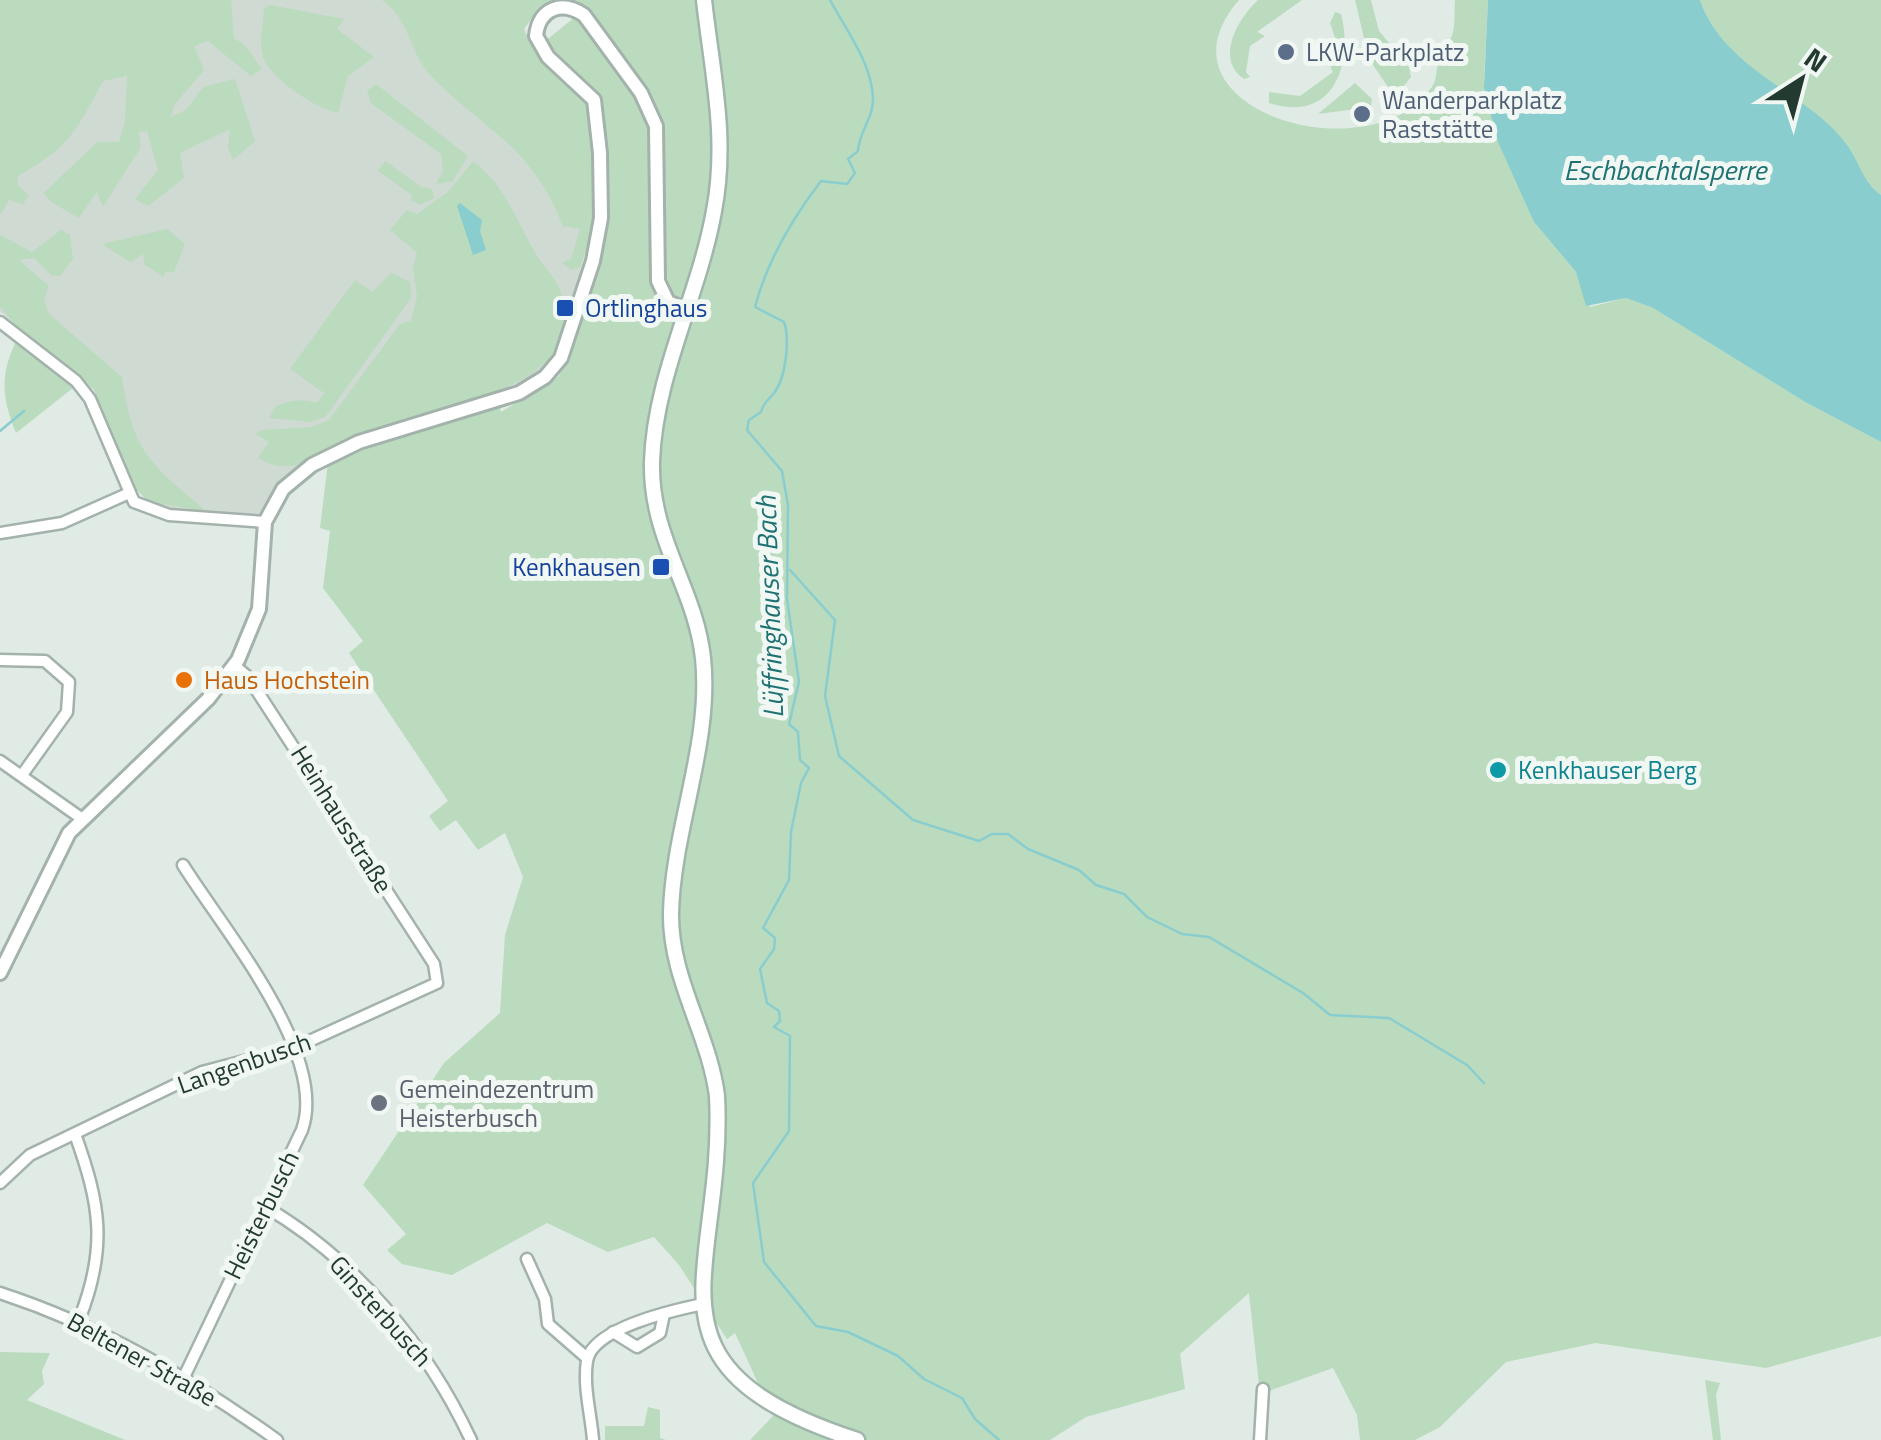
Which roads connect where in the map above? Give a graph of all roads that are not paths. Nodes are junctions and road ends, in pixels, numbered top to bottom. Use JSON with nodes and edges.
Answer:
{"nodes":[{"id":1,"x":704,"y":0,"type":"edge"},
{"id":2,"x":688,"y":310,"type":"junction"},
{"id":3,"x":0,"y":322,"type":"edge"},
{"id":4,"x":127,"y":494,"type":"junction"},
{"id":5,"x":265,"y":522,"type":"junction"},
{"id":6,"x":0,"y":533,"type":"edge"},
{"id":7,"x":0,"y":660,"type":"edge"},
{"id":8,"x":234,"y":666,"type":"junction"},
{"id":9,"x":0,"y":761,"type":"edge"},
{"id":10,"x":22,"y":775,"type":"junction"},
{"id":11,"x":81,"y":818,"type":"junction"},
{"id":12,"x":183,"y":865,"type":"dead end"},
{"id":13,"x":0,"y":973,"type":"edge"},
{"id":14,"x":439,"y":979,"type":"joint"},
{"id":15,"x":294,"y":1048,"type":"junction"},
{"id":16,"x":75,"y":1134,"type":"junction"},
{"id":17,"x":0,"y":1183,"type":"edge"},
{"id":18,"x":264,"y":1206,"type":"junction"},
{"id":19,"x":527,"y":1258,"type":"dead end"},
{"id":20,"x":0,"y":1293,"type":"edge"},
{"id":21,"x":702,"y":1304,"type":"junction"},
{"id":22,"x":664,"y":1314,"type":"junction"},
{"id":23,"x":79,"y":1320,"type":"junction"},
{"id":24,"x":614,"y":1332,"type":"junction"},
{"id":25,"x":587,"y":1358,"type":"junction"},
{"id":26,"x":184,"y":1377,"type":"junction"},
{"id":27,"x":1263,"y":1388,"type":"dead end"},
{"id":28,"x":277,"y":1440,"type":"edge"},
{"id":29,"x":471,"y":1440,"type":"edge"},
{"id":30,"x":593,"y":1440,"type":"edge"},
{"id":31,"x":857,"y":1440,"type":"edge"},
{"id":32,"x":1260,"y":1440,"type":"edge"}],
"edges":[{"from":1,"to":2,"type":"main road"},
{"from":2,"to":5,"type":"street"},
{"from":2,"to":21,"type":"main road"},
{"from":3,"to":4,"type":"street"},
{"from":4,"to":5,"type":"street"},
{"from":4,"to":6,"type":"street"},
{"from":5,"to":8,"type":"street"},
{"from":7,"to":10,"type":"street"},
{"from":8,"to":11,"type":"street"},
{"from":8,"to":14,"type":"street","name":"Heinhausstraße"},
{"from":9,"to":10,"type":"street"},
{"from":10,"to":11,"type":"street"},
{"from":11,"to":13,"type":"street"},
{"from":12,"to":15,"type":"street","name":"Heisterbusch"},
{"from":14,"to":15,"type":"street","name":"Langenbusch"},
{"from":15,"to":16,"type":"street","name":"Langenbusch"},
{"from":15,"to":18,"type":"street","name":"Heisterbusch"},
{"from":16,"to":17,"type":"street","name":"Langenbusch"},
{"from":16,"to":23,"type":"street"},
{"from":18,"to":26,"type":"street","name":"Heisterbusch"},
{"from":18,"to":29,"type":"street","name":"Ginsterbusch"},
{"from":19,"to":25,"type":"street"},
{"from":20,"to":23,"type":"street","name":"Beltener Straße"},
{"from":21,"to":22,"type":"street"},
{"from":21,"to":31,"type":"main road"},
{"from":22,"to":24,"type":"street"},
{"from":22,"to":24,"type":"street"},
{"from":23,"to":26,"type":"street","name":"Beltener Straße"},
{"from":24,"to":25,"type":"street"},
{"from":25,"to":30,"type":"street"},
{"from":26,"to":28,"type":"street","name":"Beltener Straße"},
{"from":27,"to":32,"type":"street"}]}
